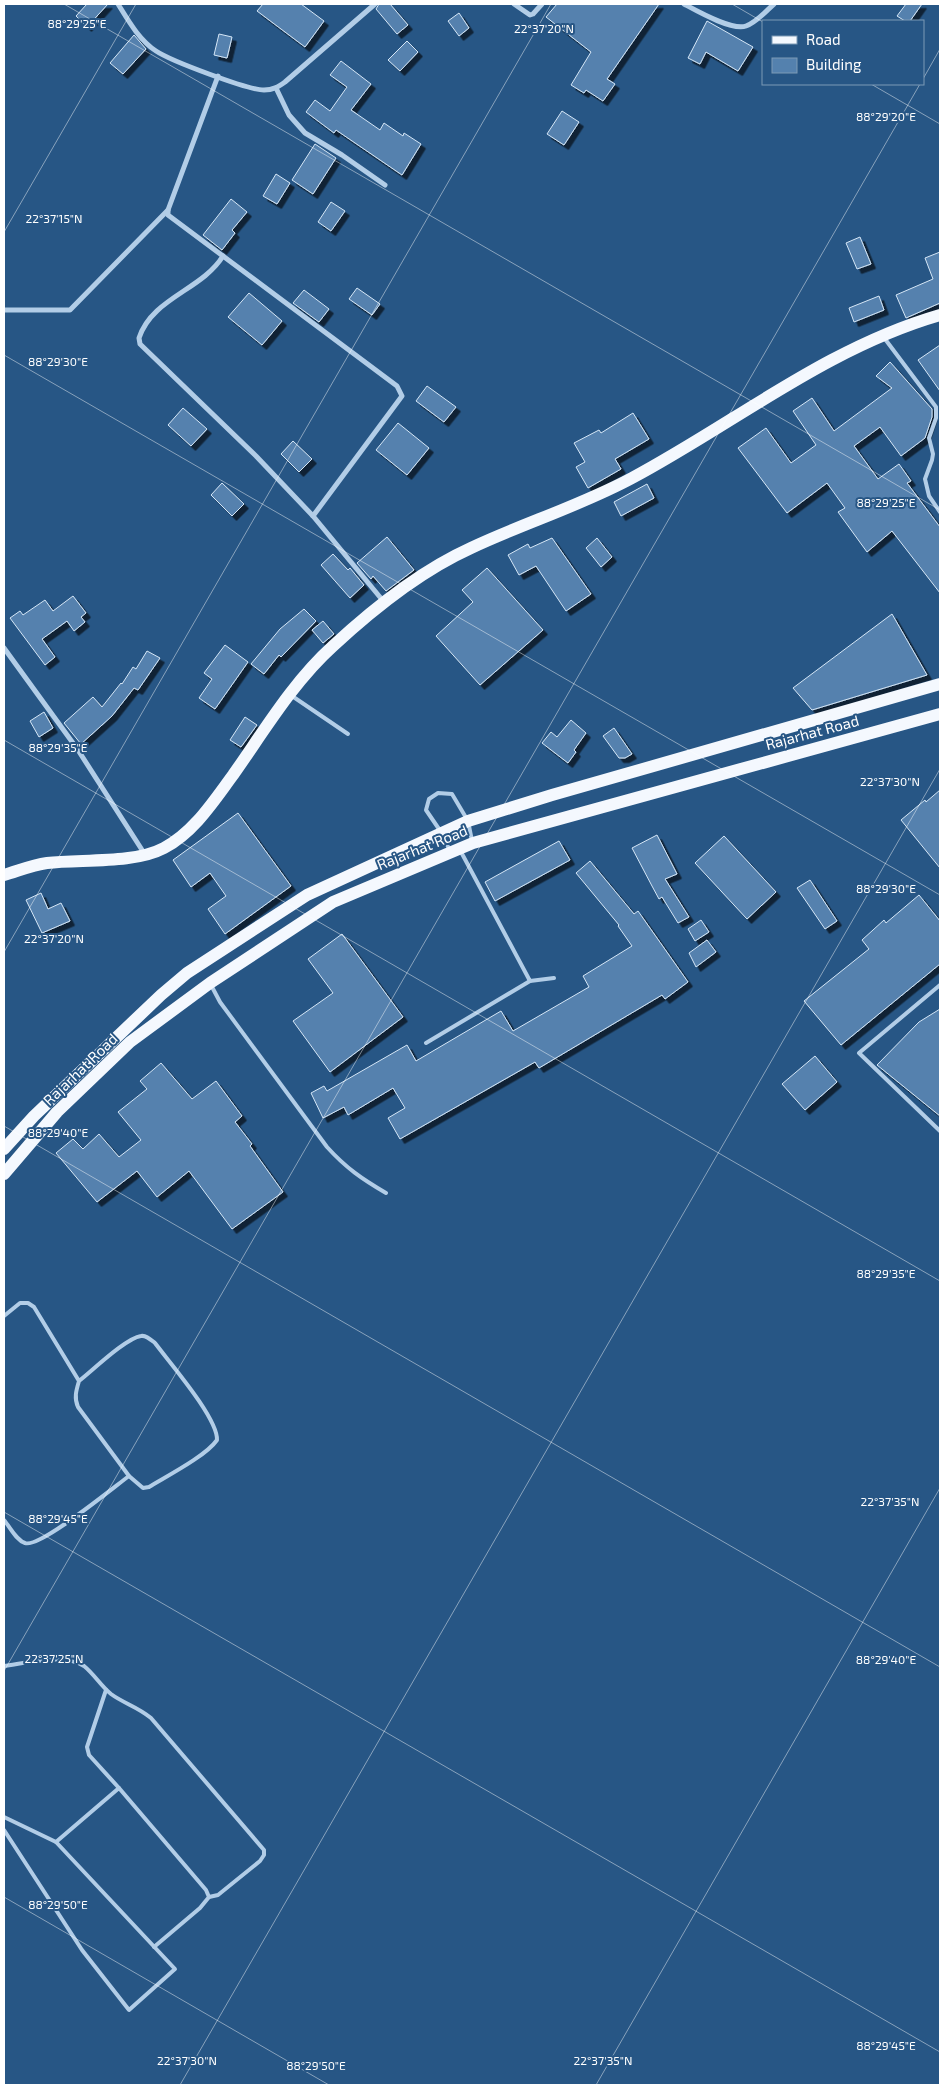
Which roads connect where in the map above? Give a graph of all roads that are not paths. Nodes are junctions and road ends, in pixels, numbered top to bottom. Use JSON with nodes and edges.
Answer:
{"nodes":[{"id":1,"x":118,"y":4,"type":"edge"},
{"id":2,"x":375,"y":4,"type":"edge"},
{"id":3,"x":514,"y":4,"type":"edge"},
{"id":4,"x":542,"y":4,"type":"edge"},
{"id":5,"x":684,"y":4,"type":"edge"},
{"id":6,"x":774,"y":4,"type":"edge"},
{"id":7,"x":218,"y":76,"type":"junction"},
{"id":8,"x":276,"y":88,"type":"junction"},
{"id":9,"x":385,"y":185,"type":"dead end"},
{"id":10,"x":168,"y":210,"type":"junction"},
{"id":11,"x":223,"y":256,"type":"junction"},
{"id":12,"x":4,"y":310,"type":"edge"},
{"id":13,"x":940,"y":315,"type":"edge"},
{"id":14,"x":882,"y":335,"type":"junction"},
{"id":15,"x":940,"y":512,"type":"edge"},
{"id":16,"x":313,"y":516,"type":"junction"},
{"id":17,"x":385,"y":602,"type":"junction"},
{"id":18,"x":4,"y":648,"type":"edge"},
{"id":19,"x":940,"y":684,"type":"edge"},
{"id":20,"x":290,"y":695,"type":"junction"},
{"id":21,"x":940,"y":714,"type":"edge"},
{"id":22,"x":348,"y":734,"type":"dead end"},
{"id":23,"x":468,"y":821,"type":"junction"},
{"id":24,"x":441,"y":832,"type":"junction"},
{"id":25,"x":473,"y":843,"type":"junction"},
{"id":26,"x":455,"y":850,"type":"junction"},
{"id":27,"x":146,"y":856,"type":"junction"},
{"id":28,"x":4,"y":876,"type":"edge"},
{"id":29,"x":554,"y":978,"type":"dead end"},
{"id":30,"x":530,"y":981,"type":"junction"},
{"id":31,"x":210,"y":983,"type":"junction"},
{"id":32,"x":940,"y":985,"type":"edge"},
{"id":33,"x":426,"y":1044,"type":"dead end"},
{"id":34,"x":940,"y":1131,"type":"edge"},
{"id":35,"x":4,"y":1149,"type":"edge"},
{"id":36,"x":4,"y":1174,"type":"edge"},
{"id":37,"x":386,"y":1194,"type":"dead end"},
{"id":38,"x":4,"y":1316,"type":"edge"},
{"id":39,"x":79,"y":1381,"type":"junction"},
{"id":40,"x":129,"y":1476,"type":"junction"},
{"id":41,"x":4,"y":1520,"type":"edge"},
{"id":42,"x":4,"y":1666,"type":"edge"},
{"id":43,"x":106,"y":1690,"type":"junction"},
{"id":44,"x":119,"y":1788,"type":"junction"},
{"id":45,"x":4,"y":1817,"type":"edge"},
{"id":46,"x":4,"y":1830,"type":"edge"},
{"id":47,"x":56,"y":1842,"type":"junction"},
{"id":48,"x":209,"y":1897,"type":"junction"},
{"id":49,"x":154,"y":1947,"type":"junction"}],
"edges":[{"from":1,"to":7,"type":"street"},
{"from":2,"to":8,"type":"street"},
{"from":3,"to":4,"type":"street"},
{"from":5,"to":6,"type":"street"},
{"from":7,"to":8,"type":"street"},
{"from":7,"to":10,"type":"street"},
{"from":8,"to":9,"type":"street"},
{"from":10,"to":11,"type":"street"},
{"from":10,"to":12,"type":"street"},
{"from":11,"to":16,"type":"street"},
{"from":11,"to":16,"type":"street"},
{"from":13,"to":14,"type":"main road"},
{"from":14,"to":15,"type":"lane"},
{"from":14,"to":17,"type":"main road"},
{"from":16,"to":17,"type":"street"},
{"from":17,"to":20,"type":"main road"},
{"from":18,"to":27,"type":"street"},
{"from":19,"to":23,"type":"main road"},
{"from":20,"to":22,"type":"lane"},
{"from":20,"to":27,"type":"main road"},
{"from":21,"to":25,"type":"main road","name":"Rajarhat Road"},
{"from":23,"to":24,"type":"main road"},
{"from":23,"to":24,"type":"lane"},
{"from":23,"to":25,"type":"lane"},
{"from":24,"to":26,"type":"lane"},
{"from":24,"to":35,"type":"main road"},
{"from":25,"to":26,"type":"main road","name":"Rajarhat Road"},
{"from":26,"to":30,"type":"lane"},
{"from":26,"to":31,"type":"main road","name":"Rajarhat Road"},
{"from":27,"to":28,"type":"main road"},
{"from":29,"to":30,"type":"lane"},
{"from":30,"to":33,"type":"lane"},
{"from":31,"to":36,"type":"main road","name":"Rajarhat Road"},
{"from":31,"to":37,"type":"lane"},
{"from":32,"to":34,"type":"lane"},
{"from":38,"to":39,"type":"lane"},
{"from":39,"to":40,"type":"lane"},
{"from":39,"to":40,"type":"lane"},
{"from":40,"to":41,"type":"lane"},
{"from":42,"to":43,"type":"lane"},
{"from":43,"to":44,"type":"lane"},
{"from":43,"to":48,"type":"lane"},
{"from":44,"to":47,"type":"lane"},
{"from":44,"to":48,"type":"lane"},
{"from":45,"to":47,"type":"lane"},
{"from":46,"to":49,"type":"lane"},
{"from":47,"to":49,"type":"lane"},
{"from":48,"to":49,"type":"lane"}]}
